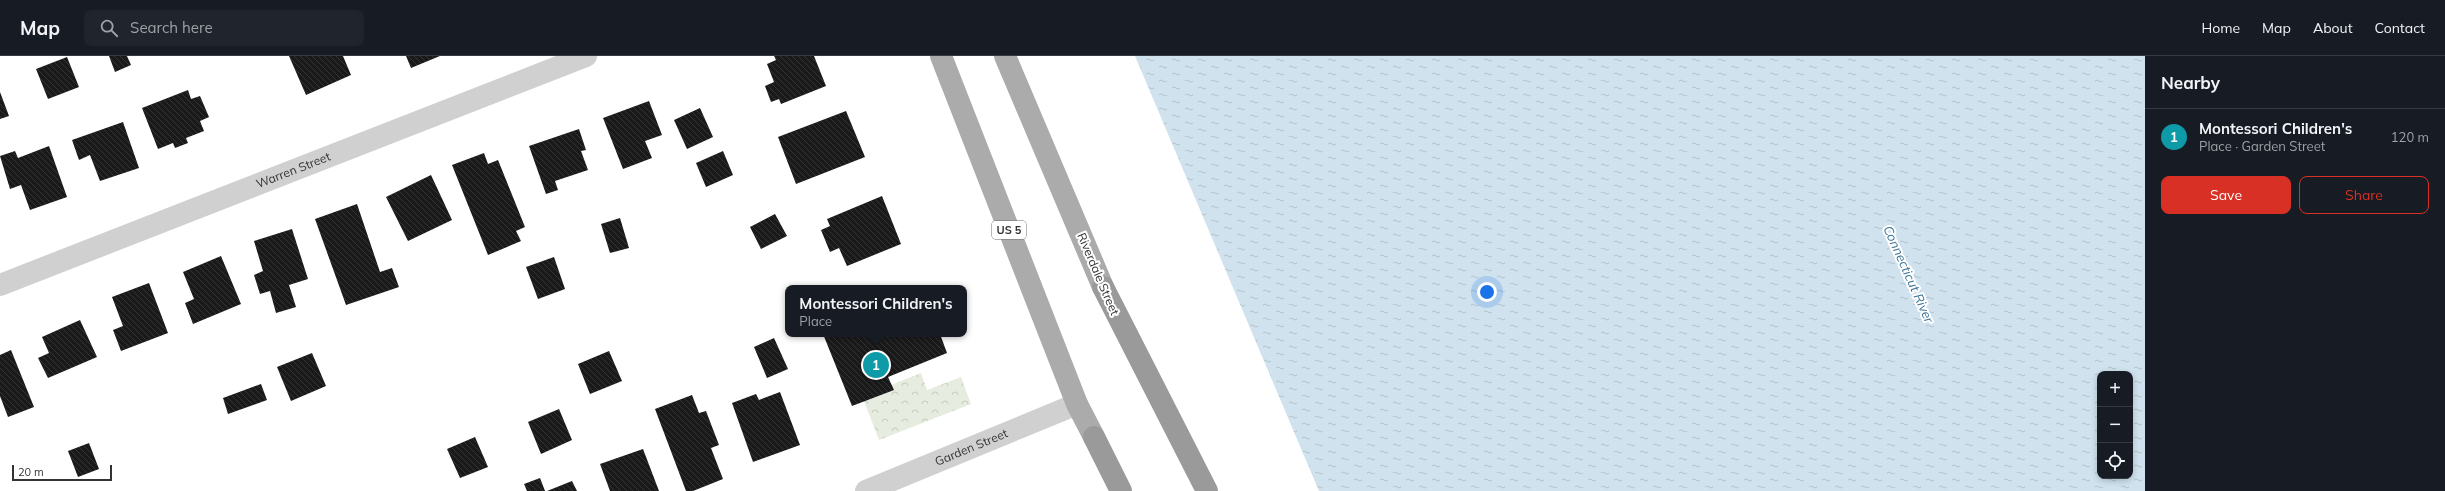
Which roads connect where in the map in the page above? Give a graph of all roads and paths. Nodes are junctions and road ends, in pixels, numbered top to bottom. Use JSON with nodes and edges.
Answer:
{"nodes":[{"id":1,"x":586,"y":56,"type":"edge"},
{"id":2,"x":940,"y":56,"type":"edge"},
{"id":3,"x":1005,"y":56,"type":"edge"},
{"id":4,"x":0,"y":285,"type":"edge"},
{"id":5,"x":1103,"y":287,"type":"junction"},
{"id":6,"x":1077,"y":404,"type":"junction"},
{"id":7,"x":1094,"y":437,"type":"junction"},
{"id":8,"x":866,"y":491,"type":"edge"},
{"id":9,"x":1113,"y":491,"type":"edge"},
{"id":10,"x":1121,"y":491,"type":"edge"},
{"id":11,"x":1191,"y":491,"type":"edge"},
{"id":12,"x":1207,"y":491,"type":"edge"}],
"edges":[{"from":1,"to":4,"type":"street","name":"Warren Street"},
{"from":2,"to":6,"type":"main road","number":"US 5"},
{"from":3,"to":5,"type":"main road","name":"Riverdale Street"},
{"from":5,"to":11,"type":"highway","name":"Riverdale Street"},
{"from":5,"to":12,"type":"highway"},
{"from":6,"to":7,"type":"main road","number":"US 5"},
{"from":6,"to":8,"type":"street","name":"Garden Street"},
{"from":7,"to":9,"type":"highway"},
{"from":7,"to":10,"type":"highway","number":"US 5"}]}
